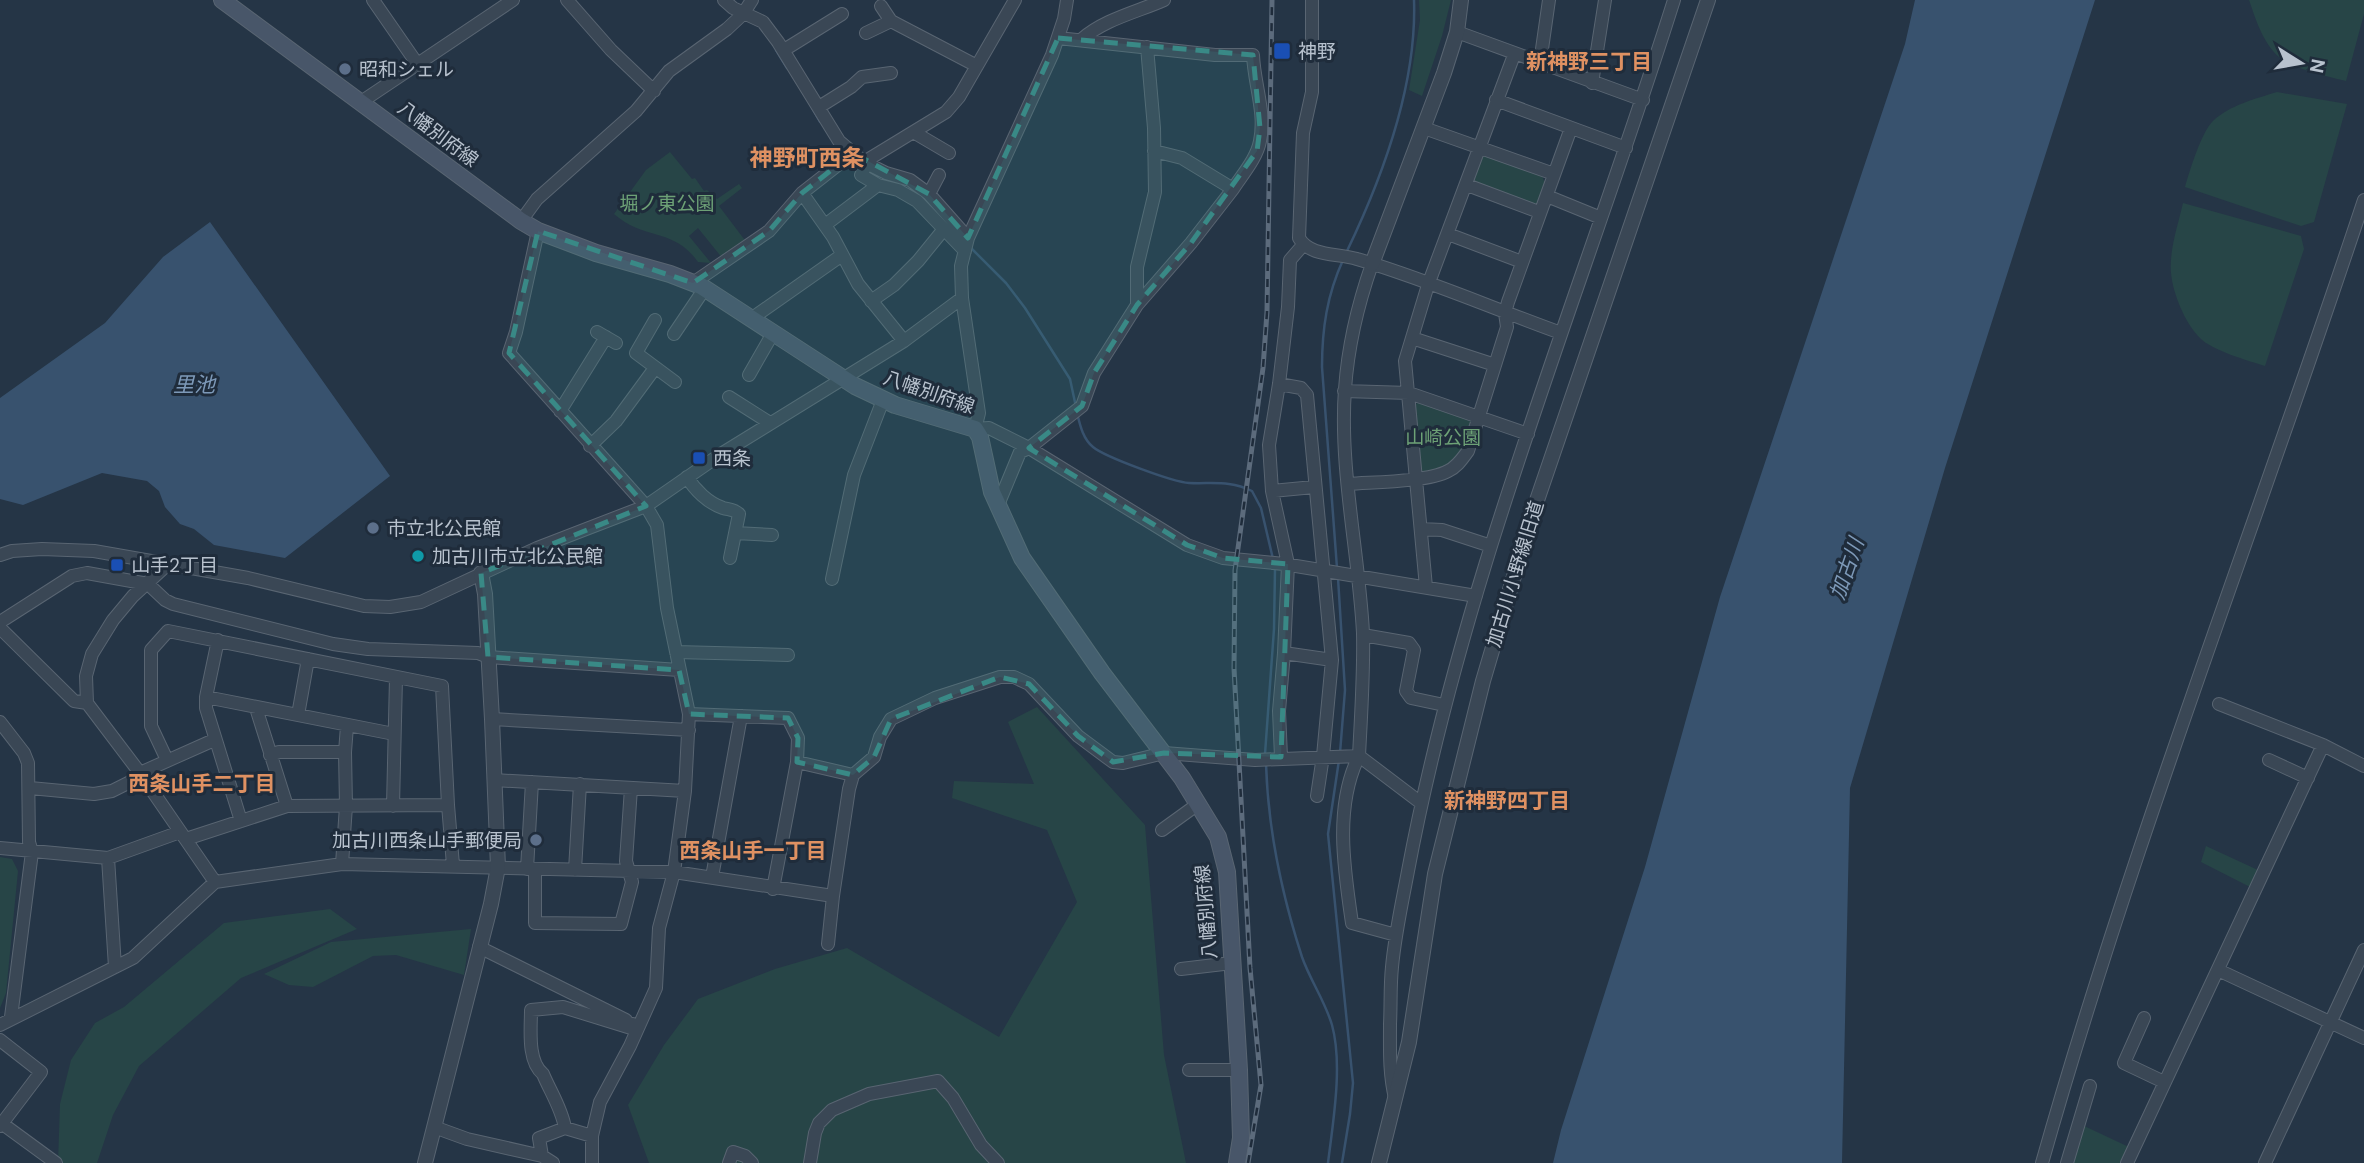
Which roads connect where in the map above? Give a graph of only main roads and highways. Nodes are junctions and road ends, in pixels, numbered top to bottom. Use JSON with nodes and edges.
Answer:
{"nodes":[{"id":1,"x":222,"y":0,"type":"edge"},
{"id":2,"x":1237,"y":1163,"type":"edge"}],
"edges":[{"from":1,"to":2,"type":"main road","name":"八幡別府線"}]}
